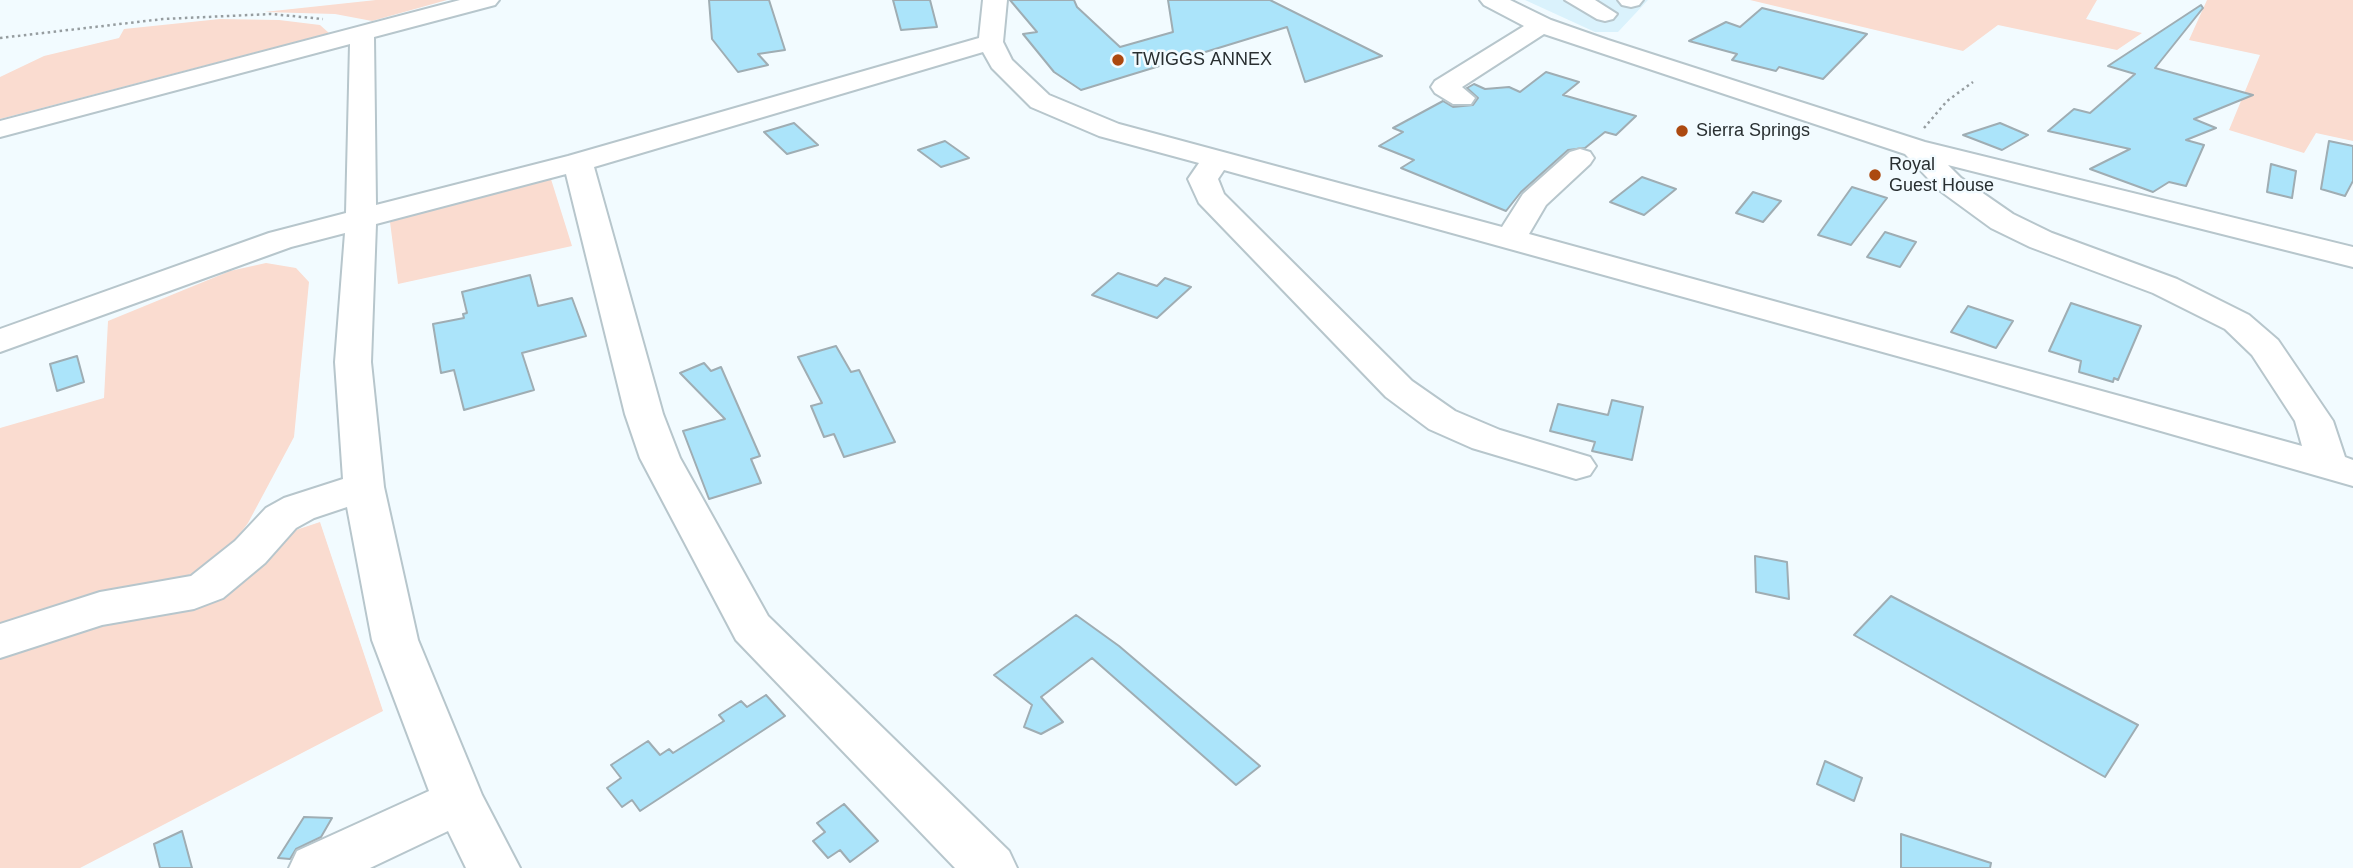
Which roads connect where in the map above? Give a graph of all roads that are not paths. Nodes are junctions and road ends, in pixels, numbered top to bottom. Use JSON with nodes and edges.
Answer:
{"nodes":[{"id":1,"x":487,"y":0,"type":"edge"},
{"id":2,"x":995,"y":0,"type":"edge"},
{"id":3,"x":1492,"y":0,"type":"edge"},
{"id":4,"x":1577,"y":0,"type":"edge"},
{"id":5,"x":1605,"y":14,"type":"dead end"},
{"id":6,"x":1542,"y":25,"type":"junction"},
{"id":7,"x":362,"y":33,"type":"junction"},
{"id":8,"x":991,"y":42,"type":"junction"},
{"id":9,"x":1462,"y":98,"type":"dead end"},
{"id":10,"x":0,"y":129,"type":"edge"},
{"id":11,"x":1915,"y":148,"type":"junction"},
{"id":12,"x":1580,"y":158,"type":"dead end"},
{"id":13,"x":1216,"y":160,"type":"junction"},
{"id":14,"x":578,"y":162,"type":"junction"},
{"id":15,"x":361,"y":219,"type":"junction"},
{"id":16,"x":1510,"y":239,"type":"junction"},
{"id":17,"x":2353,"y":257,"type":"edge"},
{"id":18,"x":0,"y":341,"type":"edge"},
{"id":19,"x":1576,"y":466,"type":"dead end"},
{"id":20,"x":2341,"y":469,"type":"edge"},
{"id":21,"x":364,"y":486,"type":"junction"},
{"id":22,"x":0,"y":641,"type":"edge"},
{"id":23,"x":459,"y":801,"type":"junction"},
{"id":24,"x":316,"y":868,"type":"edge"},
{"id":25,"x":493,"y":868,"type":"edge"},
{"id":26,"x":990,"y":868,"type":"edge"}],
"edges":[{"from":1,"to":7,"type":"street"},
{"from":2,"to":8,"type":"street"},
{"from":3,"to":6,"type":"street"},
{"from":4,"to":5,"type":"street"},
{"from":6,"to":9,"type":"street"},
{"from":6,"to":11,"type":"street"},
{"from":7,"to":10,"type":"street"},
{"from":7,"to":15,"type":"street"},
{"from":8,"to":13,"type":"street"},
{"from":8,"to":14,"type":"street"},
{"from":11,"to":17,"type":"street"},
{"from":11,"to":20,"type":"street"},
{"from":12,"to":16,"type":"street"},
{"from":13,"to":16,"type":"street"},
{"from":13,"to":19,"type":"street"},
{"from":14,"to":15,"type":"street"},
{"from":14,"to":26,"type":"street"},
{"from":15,"to":18,"type":"street"},
{"from":15,"to":21,"type":"street"},
{"from":16,"to":20,"type":"street"},
{"from":21,"to":22,"type":"street"},
{"from":21,"to":23,"type":"street"},
{"from":23,"to":24,"type":"street"},
{"from":23,"to":25,"type":"street"}]}
